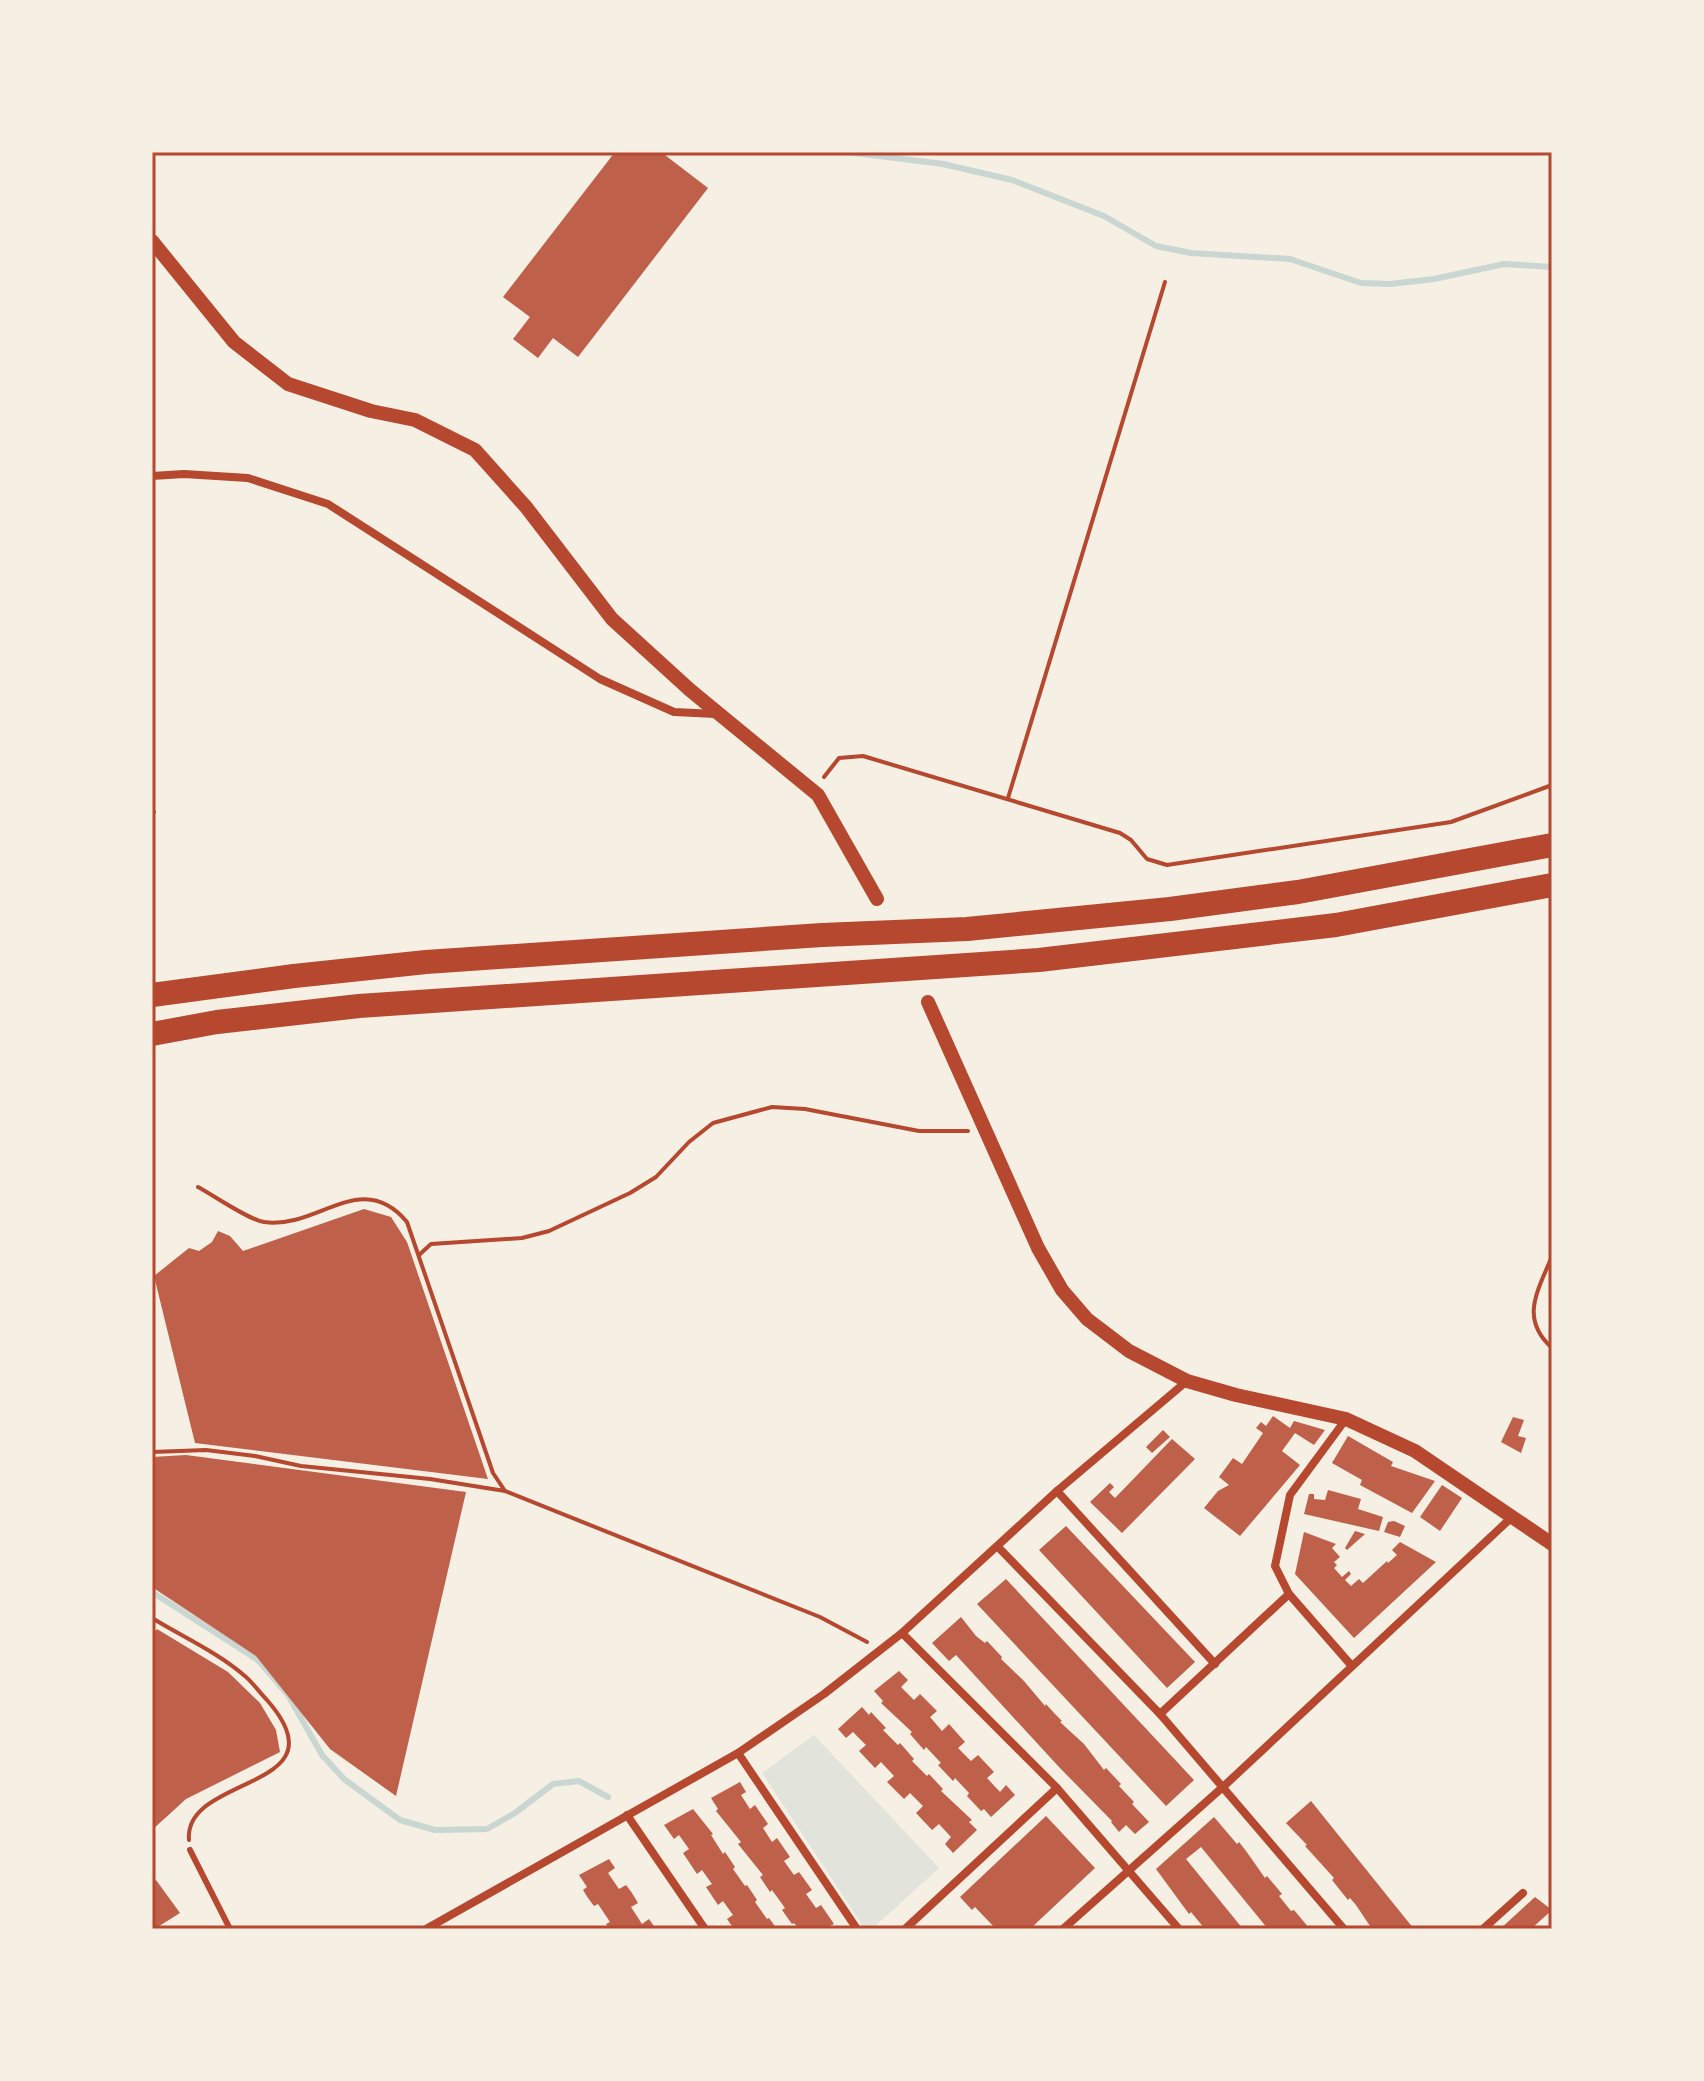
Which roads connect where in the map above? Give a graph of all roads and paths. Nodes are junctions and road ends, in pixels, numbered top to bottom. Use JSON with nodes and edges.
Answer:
{"nodes":[{"id":1,"x":152,"y":241,"type":"edge"},
{"id":2,"x":1165,"y":282,"type":"dead end"},
{"id":3,"x":152,"y":476,"type":"edge"},
{"id":4,"x":721,"y":715,"type":"junction"},
{"id":5,"x":1552,"y":785,"type":"edge"},
{"id":6,"x":818,"y":795,"type":"junction"},
{"id":7,"x":1008,"y":798,"type":"junction"},
{"id":8,"x":1552,"y":845,"type":"edge"},
{"id":9,"x":1552,"y":885,"type":"edge"},
{"id":10,"x":877,"y":899,"type":"dead end"},
{"id":11,"x":152,"y":995,"type":"edge"},
{"id":12,"x":928,"y":1002,"type":"dead end"},
{"id":13,"x":152,"y":1034,"type":"edge"},
{"id":14,"x":987,"y":1131,"type":"junction"},
{"id":15,"x":198,"y":1187,"type":"dead end"},
{"id":16,"x":419,"y":1255,"type":"junction"},
{"id":17,"x":1552,"y":1256,"type":"edge"},
{"id":18,"x":1552,"y":1348,"type":"edge"},
{"id":19,"x":1187,"y":1381,"type":"junction"},
{"id":20,"x":1346,"y":1419,"type":"junction"},
{"id":21,"x":152,"y":1452,"type":"edge"},
{"id":22,"x":505,"y":1491,"type":"junction"},
{"id":23,"x":1057,"y":1491,"type":"junction"},
{"id":24,"x":1511,"y":1518,"type":"junction"},
{"id":25,"x":1552,"y":1544,"type":"edge"},
{"id":26,"x":998,"y":1547,"type":"junction"},
{"id":27,"x":1289,"y":1594,"type":"junction"},
{"id":28,"x":152,"y":1618,"type":"edge"},
{"id":29,"x":902,"y":1633,"type":"junction"},
{"id":30,"x":879,"y":1649,"type":"junction"},
{"id":31,"x":1215,"y":1664,"type":"junction"},
{"id":32,"x":1351,"y":1665,"type":"junction"},
{"id":33,"x":1160,"y":1714,"type":"junction"},
{"id":34,"x":738,"y":1753,"type":"junction"},
{"id":35,"x":1224,"y":1786,"type":"junction"},
{"id":36,"x":1057,"y":1788,"type":"junction"},
{"id":37,"x":627,"y":1815,"type":"junction"},
{"id":38,"x":190,"y":1850,"type":"joint"},
{"id":39,"x":1129,"y":1868,"type":"junction"},
{"id":40,"x":1523,"y":1893,"type":"dead end"},
{"id":41,"x":230,"y":1929,"type":"edge"},
{"id":42,"x":426,"y":1929,"type":"edge"},
{"id":43,"x":705,"y":1929,"type":"edge"},
{"id":44,"x":857,"y":1929,"type":"edge"},
{"id":45,"x":905,"y":1929,"type":"edge"},
{"id":46,"x":1063,"y":1929,"type":"edge"},
{"id":47,"x":1179,"y":1929,"type":"edge"},
{"id":48,"x":1344,"y":1929,"type":"edge"},
{"id":49,"x":1483,"y":1929,"type":"edge"}],
"edges":[{"from":1,"to":4,"type":"street"},
{"from":2,"to":7,"type":"path"},
{"from":3,"to":4,"type":"street"},
{"from":4,"to":6,"type":"street"},
{"from":5,"to":7,"type":"path"},
{"from":6,"to":7,"type":"path"},
{"from":6,"to":10,"type":"street"},
{"from":8,"to":11,"type":"highway"},
{"from":9,"to":13,"type":"highway"},
{"from":12,"to":14,"type":"street"},
{"from":14,"to":16,"type":"path"},
{"from":14,"to":19,"type":"street"},
{"from":15,"to":16,"type":"path"},
{"from":16,"to":22,"type":"path"},
{"from":17,"to":18,"type":"path"},
{"from":19,"to":20,"type":"street"},
{"from":19,"to":23,"type":"street"},
{"from":20,"to":24,"type":"street"},
{"from":20,"to":27,"type":"street"},
{"from":21,"to":22,"type":"path"},
{"from":22,"to":30,"type":"path"},
{"from":23,"to":26,"type":"street"},
{"from":23,"to":31,"type":"street"},
{"from":24,"to":25,"type":"street"},
{"from":24,"to":32,"type":"street"},
{"from":26,"to":29,"type":"street"},
{"from":26,"to":33,"type":"street"},
{"from":27,"to":31,"type":"street"},
{"from":27,"to":32,"type":"street"},
{"from":28,"to":38,"type":"path"},
{"from":29,"to":30,"type":"street"},
{"from":29,"to":36,"type":"street"},
{"from":30,"to":34,"type":"street"},
{"from":31,"to":33,"type":"street"},
{"from":32,"to":35,"type":"street"},
{"from":33,"to":35,"type":"street"},
{"from":34,"to":37,"type":"street"},
{"from":34,"to":44,"type":"street"},
{"from":35,"to":39,"type":"street"},
{"from":35,"to":48,"type":"street"},
{"from":36,"to":39,"type":"street"},
{"from":36,"to":45,"type":"street"},
{"from":37,"to":42,"type":"street"},
{"from":37,"to":43,"type":"street"},
{"from":38,"to":41,"type":"lane"},
{"from":39,"to":46,"type":"street"},
{"from":39,"to":47,"type":"street"},
{"from":40,"to":49,"type":"street"}]}
